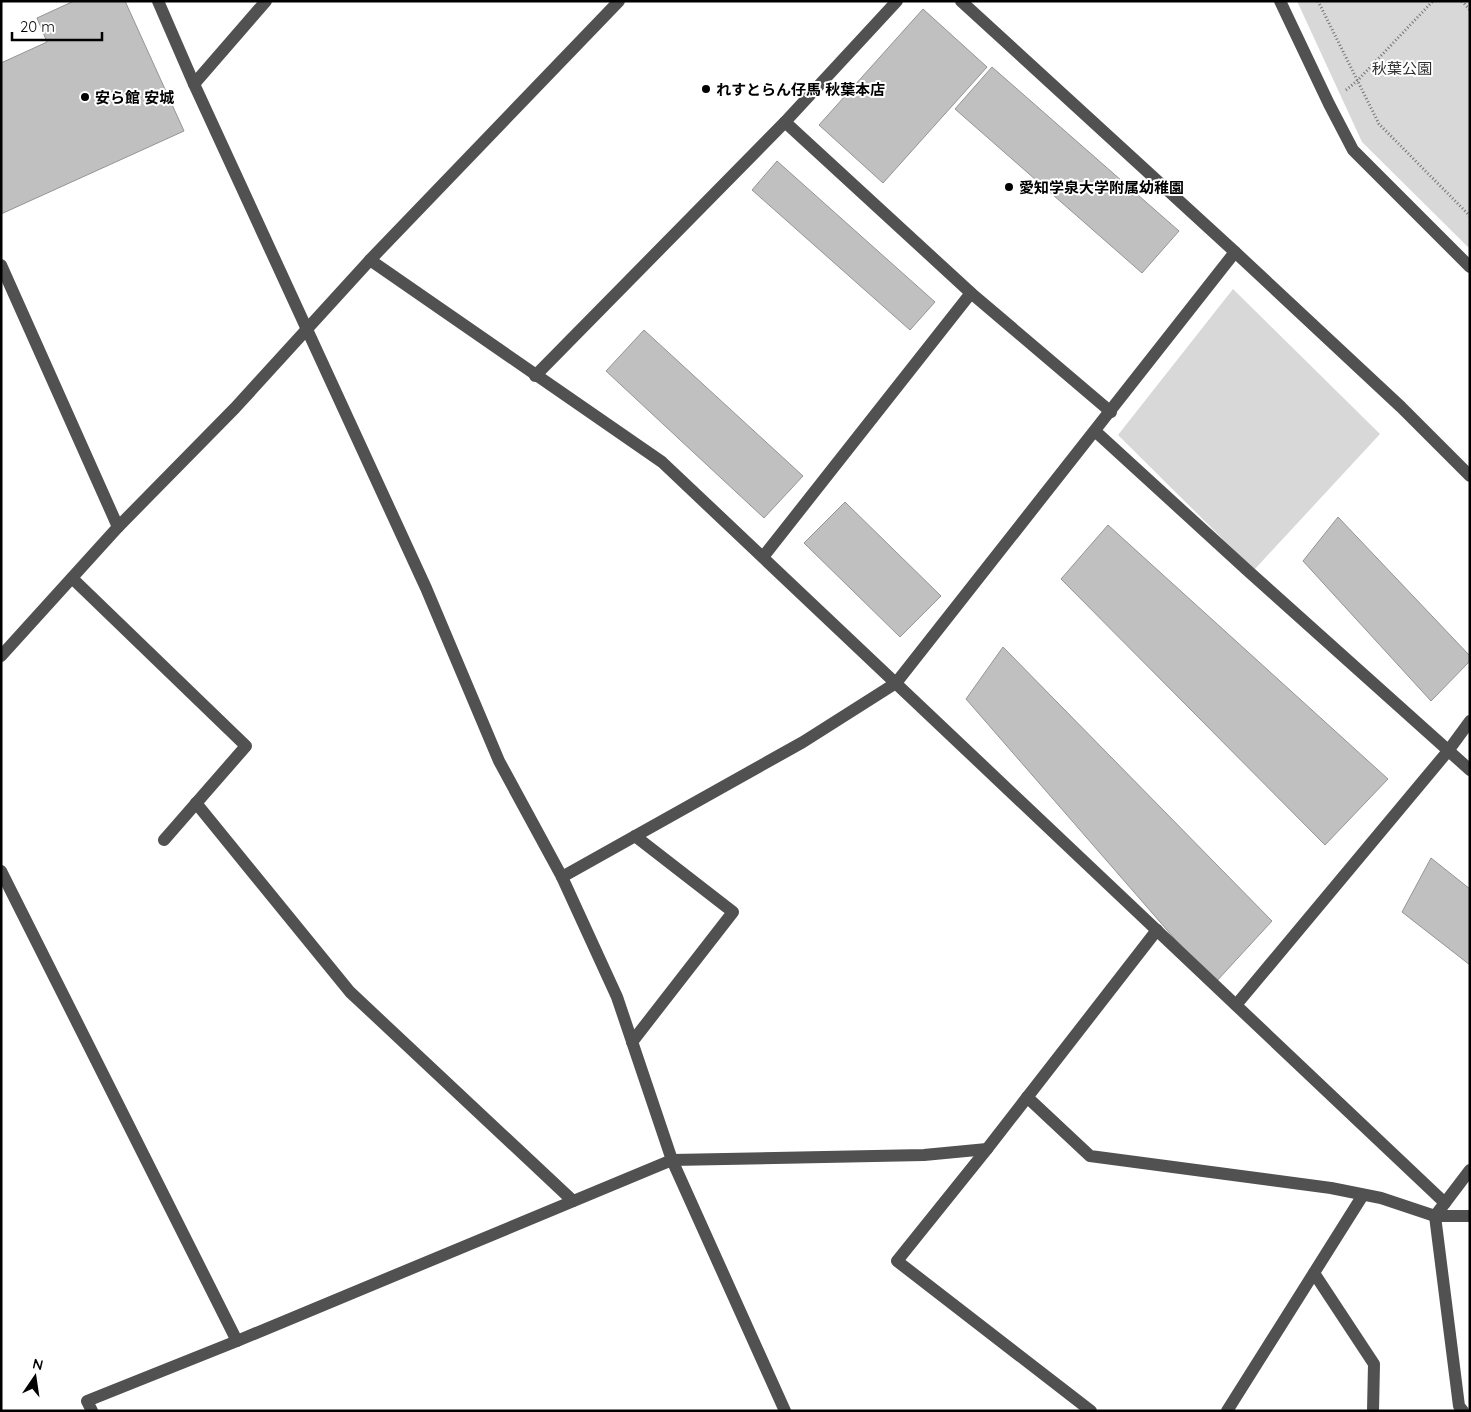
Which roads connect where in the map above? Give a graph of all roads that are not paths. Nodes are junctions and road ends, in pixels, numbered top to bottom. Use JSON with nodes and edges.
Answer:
{"nodes":[{"id":1,"x":158,"y":1,"type":"edge"},
{"id":2,"x":266,"y":1,"type":"edge"},
{"id":3,"x":619,"y":1,"type":"edge"},
{"id":4,"x":897,"y":1,"type":"edge"},
{"id":5,"x":961,"y":1,"type":"edge"},
{"id":6,"x":1280,"y":1,"type":"edge"},
{"id":7,"x":194,"y":84,"type":"junction"},
{"id":8,"x":785,"y":122,"type":"junction"},
{"id":9,"x":1236,"y":252,"type":"junction"},
{"id":10,"x":370,"y":260,"type":"junction"},
{"id":11,"x":1,"y":265,"type":"edge"},
{"id":12,"x":1470,"y":267,"type":"edge"},
{"id":13,"x":971,"y":293,"type":"junction"},
{"id":14,"x":307,"y":330,"type":"junction"},
{"id":15,"x":535,"y":376,"type":"junction"},
{"id":16,"x":1111,"y":412,"type":"junction"},
{"id":17,"x":1095,"y":431,"type":"junction"},
{"id":18,"x":1470,"y":476,"type":"edge"},
{"id":19,"x":118,"y":527,"type":"junction"},
{"id":20,"x":763,"y":557,"type":"junction"},
{"id":21,"x":72,"y":578,"type":"junction"},
{"id":22,"x":1,"y":656,"type":"edge"},
{"id":23,"x":896,"y":683,"type":"junction"},
{"id":24,"x":1470,"y":721,"type":"edge"},
{"id":25,"x":1448,"y":751,"type":"junction"},
{"id":26,"x":1470,"y":770,"type":"edge"},
{"id":27,"x":196,"y":803,"type":"junction"},
{"id":28,"x":635,"y":836,"type":"junction"},
{"id":29,"x":164,"y":840,"type":"dead end"},
{"id":30,"x":1,"y":871,"type":"edge"},
{"id":31,"x":562,"y":877,"type":"junction"},
{"id":32,"x":1157,"y":930,"type":"junction"},
{"id":33,"x":1236,"y":1005,"type":"junction"},
{"id":34,"x":632,"y":1042,"type":"junction"},
{"id":35,"x":1027,"y":1097,"type":"junction"},
{"id":36,"x":987,"y":1149,"type":"junction"},
{"id":37,"x":672,"y":1160,"type":"junction"},
{"id":38,"x":1470,"y":1170,"type":"edge"},
{"id":39,"x":1363,"y":1195,"type":"junction"},
{"id":40,"x":573,"y":1201,"type":"junction"},
{"id":41,"x":1445,"y":1203,"type":"junction"},
{"id":42,"x":1435,"y":1216,"type":"junction"},
{"id":43,"x":1470,"y":1216,"type":"edge"},
{"id":44,"x":1314,"y":1273,"type":"junction"},
{"id":45,"x":238,"y":1341,"type":"junction"},
{"id":46,"x":1232,"y":1409,"type":"edge"},
{"id":47,"x":92,"y":1411,"type":"edge"},
{"id":48,"x":785,"y":1411,"type":"edge"},
{"id":49,"x":1090,"y":1411,"type":"edge"},
{"id":50,"x":1372,"y":1411,"type":"edge"},
{"id":51,"x":1463,"y":1411,"type":"edge"}],
"edges":[{"from":1,"to":7,"type":"street"},
{"from":2,"to":7,"type":"street"},
{"from":3,"to":10,"type":"street"},
{"from":4,"to":8,"type":"street"},
{"from":5,"to":9,"type":"street"},
{"from":6,"to":12,"type":"street"},
{"from":7,"to":14,"type":"street"},
{"from":8,"to":13,"type":"street"},
{"from":8,"to":15,"type":"street"},
{"from":9,"to":16,"type":"street"},
{"from":9,"to":18,"type":"street"},
{"from":10,"to":14,"type":"street"},
{"from":10,"to":15,"type":"street"},
{"from":11,"to":19,"type":"street"},
{"from":13,"to":16,"type":"street"},
{"from":13,"to":20,"type":"street"},
{"from":14,"to":19,"type":"street"},
{"from":14,"to":31,"type":"street"},
{"from":15,"to":20,"type":"street"},
{"from":16,"to":17,"type":"street"},
{"from":17,"to":23,"type":"street"},
{"from":17,"to":25,"type":"street"},
{"from":19,"to":21,"type":"street"},
{"from":20,"to":23,"type":"street"},
{"from":21,"to":22,"type":"street"},
{"from":21,"to":27,"type":"street"},
{"from":23,"to":28,"type":"street"},
{"from":23,"to":32,"type":"street"},
{"from":24,"to":25,"type":"street"},
{"from":25,"to":26,"type":"street"},
{"from":25,"to":33,"type":"street"},
{"from":27,"to":29,"type":"street"},
{"from":27,"to":40,"type":"street"},
{"from":28,"to":31,"type":"street"},
{"from":28,"to":34,"type":"street"},
{"from":30,"to":45,"type":"street"},
{"from":31,"to":34,"type":"street"},
{"from":32,"to":33,"type":"street"},
{"from":32,"to":35,"type":"street"},
{"from":33,"to":41,"type":"street"},
{"from":34,"to":37,"type":"street"},
{"from":35,"to":36,"type":"street"},
{"from":35,"to":39,"type":"street"},
{"from":36,"to":37,"type":"street"},
{"from":36,"to":49,"type":"street"},
{"from":37,"to":40,"type":"street"},
{"from":37,"to":48,"type":"street"},
{"from":38,"to":41,"type":"street"},
{"from":39,"to":42,"type":"street"},
{"from":39,"to":44,"type":"street"},
{"from":40,"to":45,"type":"street"},
{"from":41,"to":42,"type":"street"},
{"from":42,"to":43,"type":"street"},
{"from":42,"to":51,"type":"street"},
{"from":44,"to":46,"type":"street"},
{"from":44,"to":50,"type":"street"},
{"from":45,"to":47,"type":"street"}]}
